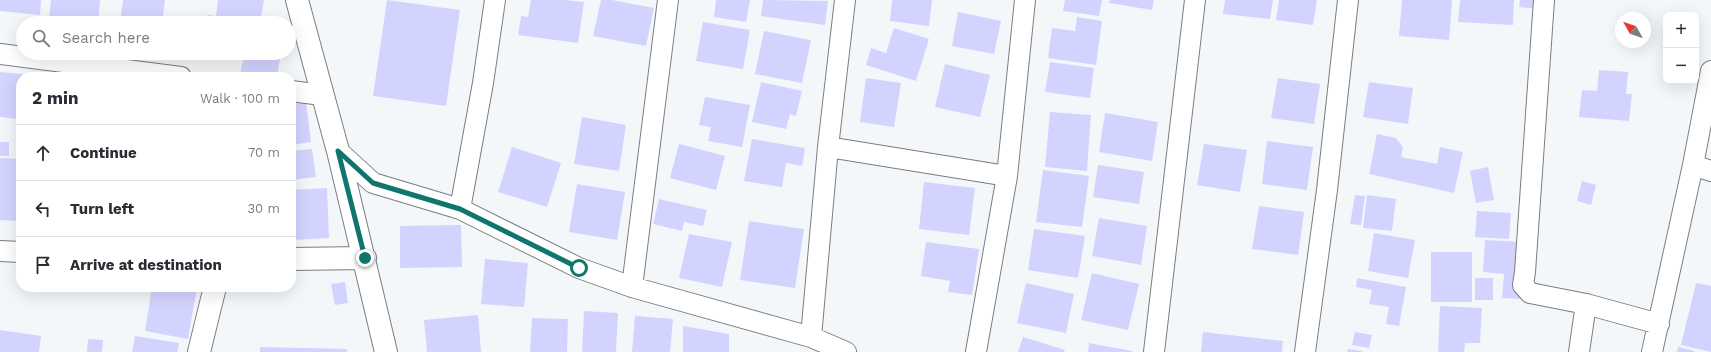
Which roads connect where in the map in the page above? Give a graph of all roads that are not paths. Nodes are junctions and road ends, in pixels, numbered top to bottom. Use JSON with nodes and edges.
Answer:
{"nodes":[{"id":1,"x":297,"y":0,"type":"edge"},
{"id":2,"x":495,"y":0,"type":"edge"},
{"id":3,"x":668,"y":0,"type":"edge"},
{"id":4,"x":845,"y":0,"type":"edge"},
{"id":5,"x":1025,"y":0,"type":"edge"},
{"id":6,"x":1195,"y":0,"type":"edge"},
{"id":7,"x":1348,"y":0,"type":"edge"},
{"id":8,"x":1544,"y":0,"type":"edge"},
{"id":9,"x":0,"y":54,"type":"edge"},
{"id":10,"x":16,"y":56,"type":"edge"},
{"id":11,"x":47,"y":60,"type":"edge"},
{"id":12,"x":1711,"y":71,"type":"edge"},
{"id":13,"x":142,"y":72,"type":"edge"},
{"id":14,"x":296,"y":92,"type":"edge"},
{"id":15,"x":322,"y":95,"type":"junction"},
{"id":16,"x":828,"y":147,"type":"junction"},
{"id":17,"x":338,"y":151,"type":"junction"},
{"id":18,"x":1702,"y":168,"type":"edge"},
{"id":19,"x":1007,"y":176,"type":"junction"},
{"id":20,"x":460,"y":209,"type":"junction"},
{"id":21,"x":0,"y":251,"type":"edge"},
{"id":22,"x":16,"y":252,"type":"edge"},
{"id":23,"x":365,"y":258,"type":"junction"},
{"id":24,"x":296,"y":259,"type":"edge"},
{"id":25,"x":632,"y":287,"type":"junction"},
{"id":26,"x":214,"y":292,"type":"edge"},
{"id":27,"x":1586,"y":304,"type":"junction"},
{"id":28,"x":1659,"y":324,"type":"junction"},
{"id":29,"x":811,"y":337,"type":"junction"},
{"id":30,"x":199,"y":352,"type":"edge"},
{"id":31,"x":386,"y":352,"type":"edge"},
{"id":32,"x":846,"y":352,"type":"edge"},
{"id":33,"x":976,"y":352,"type":"edge"},
{"id":34,"x":1154,"y":352,"type":"edge"},
{"id":35,"x":1305,"y":352,"type":"edge"},
{"id":36,"x":1579,"y":352,"type":"edge"},
{"id":37,"x":1652,"y":352,"type":"edge"}],
"edges":[{"from":1,"to":15,"type":"street"},
{"from":2,"to":20,"type":"street"},
{"from":3,"to":25,"type":"street"},
{"from":4,"to":16,"type":"street"},
{"from":5,"to":19,"type":"street"},
{"from":6,"to":34,"type":"street"},
{"from":7,"to":35,"type":"street"},
{"from":8,"to":27,"type":"street"},
{"from":9,"to":10,"type":"street"},
{"from":11,"to":13,"type":"street"},
{"from":12,"to":18,"type":"street"},
{"from":14,"to":15,"type":"street"},
{"from":15,"to":17,"type":"street"},
{"from":16,"to":19,"type":"street"},
{"from":16,"to":29,"type":"street"},
{"from":17,"to":20,"type":"street"},
{"from":17,"to":23,"type":"street"},
{"from":18,"to":28,"type":"street"},
{"from":19,"to":33,"type":"street"},
{"from":20,"to":25,"type":"street"},
{"from":21,"to":22,"type":"street"},
{"from":23,"to":24,"type":"street"},
{"from":23,"to":31,"type":"street"},
{"from":25,"to":29,"type":"street"},
{"from":26,"to":30,"type":"street"},
{"from":27,"to":28,"type":"street"},
{"from":27,"to":36,"type":"street"},
{"from":28,"to":37,"type":"street"},
{"from":29,"to":32,"type":"street"}]}
